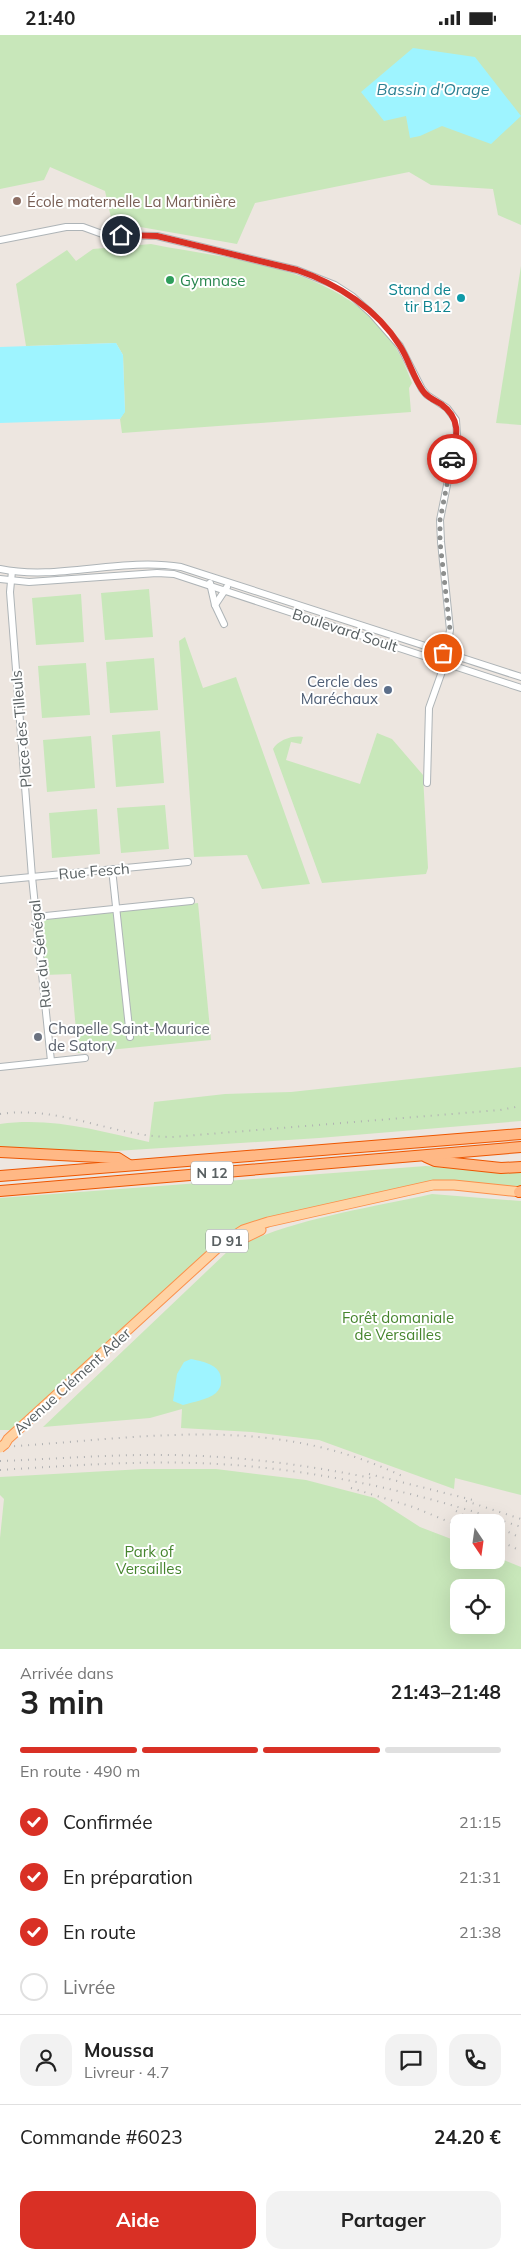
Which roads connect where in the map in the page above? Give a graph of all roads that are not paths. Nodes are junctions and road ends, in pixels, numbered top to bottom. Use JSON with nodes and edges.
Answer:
{"nodes":[{"id":1,"x":0,"y":240,"type":"edge"},
{"id":2,"x":0,"y":569,"type":"edge"},
{"id":3,"x":68,"y":569,"type":"junction"},
{"id":4,"x":12,"y":571,"type":"junction"},
{"id":5,"x":212,"y":577,"type":"junction"},
{"id":6,"x":0,"y":579,"type":"edge"},
{"id":7,"x":69,"y":580,"type":"junction"},
{"id":8,"x":10,"y":581,"type":"junction"},
{"id":9,"x":227,"y":581,"type":"junction"},
{"id":10,"x":210,"y":585,"type":"junction"},
{"id":11,"x":226,"y":590,"type":"junction"},
{"id":12,"x":215,"y":605,"type":"junction"},
{"id":13,"x":224,"y":624,"type":"dead end"},
{"id":14,"x":443,"y":653,"type":"junction"},
{"id":15,"x":445,"y":663,"type":"junction"},
{"id":16,"x":521,"y":677,"type":"edge"},
{"id":17,"x":521,"y":688,"type":"edge"},
{"id":18,"x":427,"y":783,"type":"dead end"},
{"id":19,"x":188,"y":862,"type":"dead end"},
{"id":20,"x":112,"y":869,"type":"junction"},
{"id":21,"x":32,"y":877,"type":"junction"},
{"id":22,"x":0,"y":880,"type":"edge"},
{"id":23,"x":191,"y":901,"type":"dead end"},
{"id":24,"x":116,"y":909,"type":"junction"},
{"id":25,"x":36,"y":917,"type":"junction"},
{"id":26,"x":130,"y":1037,"type":"dead end"},
{"id":27,"x":85,"y":1058,"type":"dead end"},
{"id":28,"x":51,"y":1061,"type":"junction"},
{"id":29,"x":0,"y":1067,"type":"edge"},
{"id":30,"x":521,"y":1127,"type":"edge"},
{"id":31,"x":521,"y":1134,"type":"edge"},
{"id":32,"x":504,"y":1135,"type":"junction"},
{"id":33,"x":521,"y":1147,"type":"edge"},
{"id":34,"x":0,"y":1153,"type":"edge"},
{"id":35,"x":424,"y":1156,"type":"junction"},
{"id":36,"x":521,"y":1163,"type":"edge"},
{"id":37,"x":130,"y":1165,"type":"junction"},
{"id":38,"x":490,"y":1167,"type":"junction"},
{"id":39,"x":521,"y":1167,"type":"edge"},
{"id":40,"x":0,"y":1176,"type":"edge"},
{"id":41,"x":0,"y":1191,"type":"edge"},
{"id":42,"x":520,"y":1193,"type":"edge"},
{"id":43,"x":3,"y":1446,"type":"edge"}],
"edges":[{"from":1,"to":14,"type":"street"},
{"from":2,"to":4,"type":"street","name":"Boulevard Soult"},
{"from":3,"to":4,"type":"street","name":"Boulevard Soult"},
{"from":3,"to":5,"type":"street","name":"Boulevard Soult"},
{"from":3,"to":7,"type":"street"},
{"from":4,"to":8,"type":"street","name":"Place des Tilleuls"},
{"from":5,"to":9,"type":"street","name":"Boulevard Soult"},
{"from":5,"to":10,"type":"street"},
{"from":6,"to":8,"type":"street","name":"Boulevard Soult"},
{"from":7,"to":8,"type":"street","name":"Boulevard Soult"},
{"from":7,"to":10,"type":"street","name":"Boulevard Soult"},
{"from":8,"to":21,"type":"street","name":"Place des Tilleuls"},
{"from":9,"to":11,"type":"street"},
{"from":9,"to":14,"type":"street","name":"Boulevard Soult"},
{"from":10,"to":11,"type":"street","name":"Boulevard Soult"},
{"from":10,"to":12,"type":"street"},
{"from":11,"to":12,"type":"street"},
{"from":11,"to":15,"type":"street","name":"Boulevard Soult"},
{"from":12,"to":13,"type":"street"},
{"from":14,"to":16,"type":"street","name":"Boulevard Soult"},
{"from":15,"to":17,"type":"street","name":"Boulevard Soult"},
{"from":15,"to":18,"type":"street"},
{"from":19,"to":20,"type":"street","name":"Rue Fesch"},
{"from":20,"to":21,"type":"street","name":"Rue Fesch"},
{"from":20,"to":24,"type":"street"},
{"from":21,"to":22,"type":"street","name":"Rue Fesch"},
{"from":21,"to":25,"type":"street","name":"Rue du Sénégal"},
{"from":23,"to":24,"type":"street"},
{"from":24,"to":25,"type":"street"},
{"from":24,"to":26,"type":"street"},
{"from":25,"to":28,"type":"street","name":"Rue du Sénégal"},
{"from":27,"to":28,"type":"street"},
{"from":28,"to":29,"type":"street"},
{"from":30,"to":32,"type":"highway"},
{"from":31,"to":32,"type":"highway","number":"N 12"},
{"from":32,"to":37,"type":"highway","number":"N 12"},
{"from":33,"to":35,"type":"highway","number":"N 12"},
{"from":34,"to":37,"type":"highway"},
{"from":35,"to":38,"type":"highway"},
{"from":35,"to":41,"type":"highway","number":"N 12"},
{"from":36,"to":38,"type":"highway"},
{"from":37,"to":40,"type":"highway","number":"N 12"},
{"from":38,"to":39,"type":"highway"},
{"from":42,"to":43,"type":"main road","name":"Avenue Clément Ader","number":"D 91"}]}
